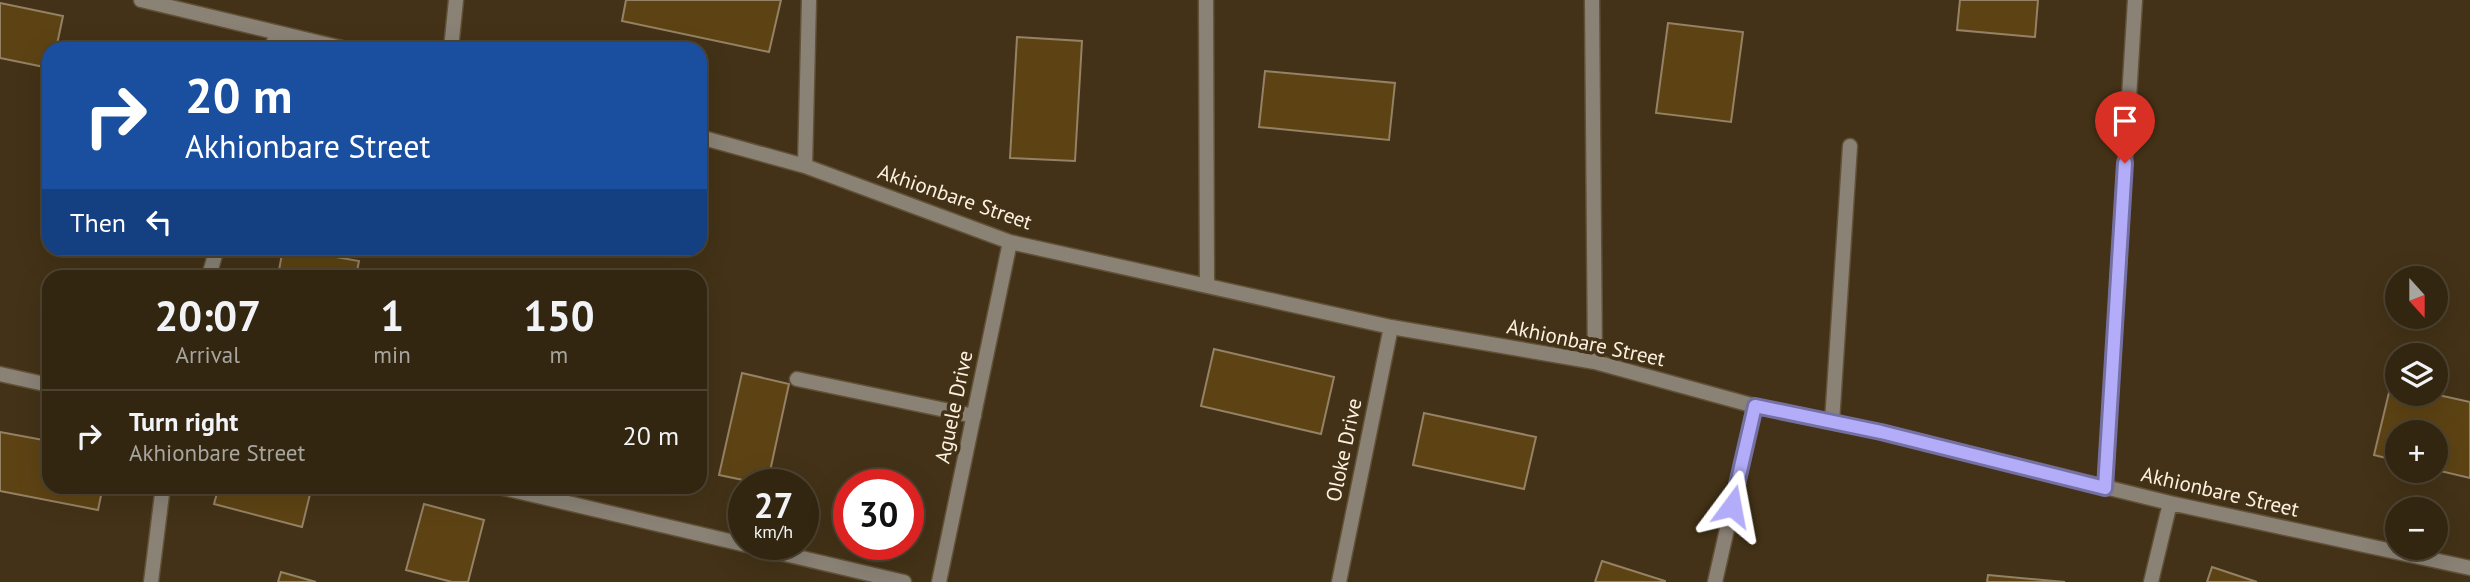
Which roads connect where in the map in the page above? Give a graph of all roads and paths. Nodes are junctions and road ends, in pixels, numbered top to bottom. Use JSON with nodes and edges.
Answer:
{"nodes":[{"id":1,"x":141,"y":0,"type":"edge"},
{"id":2,"x":456,"y":0,"type":"edge"},
{"id":3,"x":809,"y":0,"type":"edge"},
{"id":4,"x":1206,"y":0,"type":"edge"},
{"id":5,"x":1592,"y":0,"type":"edge"},
{"id":6,"x":2135,"y":0,"type":"edge"},
{"id":7,"x":276,"y":34,"type":"junction"},
{"id":8,"x":274,"y":42,"type":"edge"},
{"id":9,"x":313,"y":42,"type":"edge"},
{"id":10,"x":452,"y":42,"type":"edge"},
{"id":11,"x":707,"y":139,"type":"edge"},
{"id":12,"x":1850,"y":146,"type":"dead end"},
{"id":13,"x":805,"y":166,"type":"junction"},
{"id":14,"x":1010,"y":242,"type":"junction"},
{"id":15,"x":1207,"y":284,"type":"junction"},
{"id":16,"x":1391,"y":327,"type":"junction"},
{"id":17,"x":1595,"y":362,"type":"junction"},
{"id":18,"x":0,"y":374,"type":"edge"},
{"id":19,"x":797,"y":379,"type":"dead end"},
{"id":20,"x":42,"y":383,"type":"edge"},
{"id":21,"x":1755,"y":406,"type":"junction"},
{"id":22,"x":974,"y":416,"type":"junction"},
{"id":23,"x":1832,"y":422,"type":"junction"},
{"id":24,"x":2105,"y":488,"type":"junction"},
{"id":25,"x":162,"y":494,"type":"edge"},
{"id":26,"x":529,"y":494,"type":"edge"},
{"id":27,"x":2170,"y":503,"type":"junction"},
{"id":28,"x":2470,"y":568,"type":"edge"},
{"id":29,"x":151,"y":582,"type":"edge"},
{"id":30,"x":904,"y":582,"type":"edge"},
{"id":31,"x":939,"y":582,"type":"edge"},
{"id":32,"x":1339,"y":582,"type":"edge"},
{"id":33,"x":1715,"y":582,"type":"edge"},
{"id":34,"x":2151,"y":582,"type":"edge"}],
"edges":[{"from":1,"to":7,"type":"street"},
{"from":2,"to":10,"type":"street"},
{"from":3,"to":13,"type":"street"},
{"from":4,"to":15,"type":"street"},
{"from":5,"to":17,"type":"street"},
{"from":6,"to":24,"type":"street"},
{"from":7,"to":8,"type":"street"},
{"from":7,"to":9,"type":"street"},
{"from":11,"to":13,"type":"street","name":"Akhionbare Street"},
{"from":12,"to":23,"type":"street"},
{"from":13,"to":14,"type":"street","name":"Akhionbare Street"},
{"from":14,"to":15,"type":"street","name":"Akhionbare Street"},
{"from":14,"to":22,"type":"street","name":"Aguele Drive"},
{"from":15,"to":16,"type":"street","name":"Akhionbare Street"},
{"from":16,"to":17,"type":"street","name":"Akhionbare Street"},
{"from":16,"to":32,"type":"street","name":"Oloke Drive"},
{"from":17,"to":21,"type":"street","name":"Akhionbare Street"},
{"from":18,"to":20,"type":"street"},
{"from":19,"to":22,"type":"street"},
{"from":21,"to":23,"type":"street","name":"Akhionbare Street"},
{"from":21,"to":33,"type":"street"},
{"from":22,"to":31,"type":"street","name":"Aguele Drive"},
{"from":23,"to":24,"type":"street","name":"Akhionbare Street"},
{"from":24,"to":27,"type":"street","name":"Akhionbare Street"},
{"from":25,"to":29,"type":"street"},
{"from":26,"to":30,"type":"street"},
{"from":27,"to":28,"type":"street","name":"Akhionbare Street"},
{"from":27,"to":34,"type":"street"}]}
